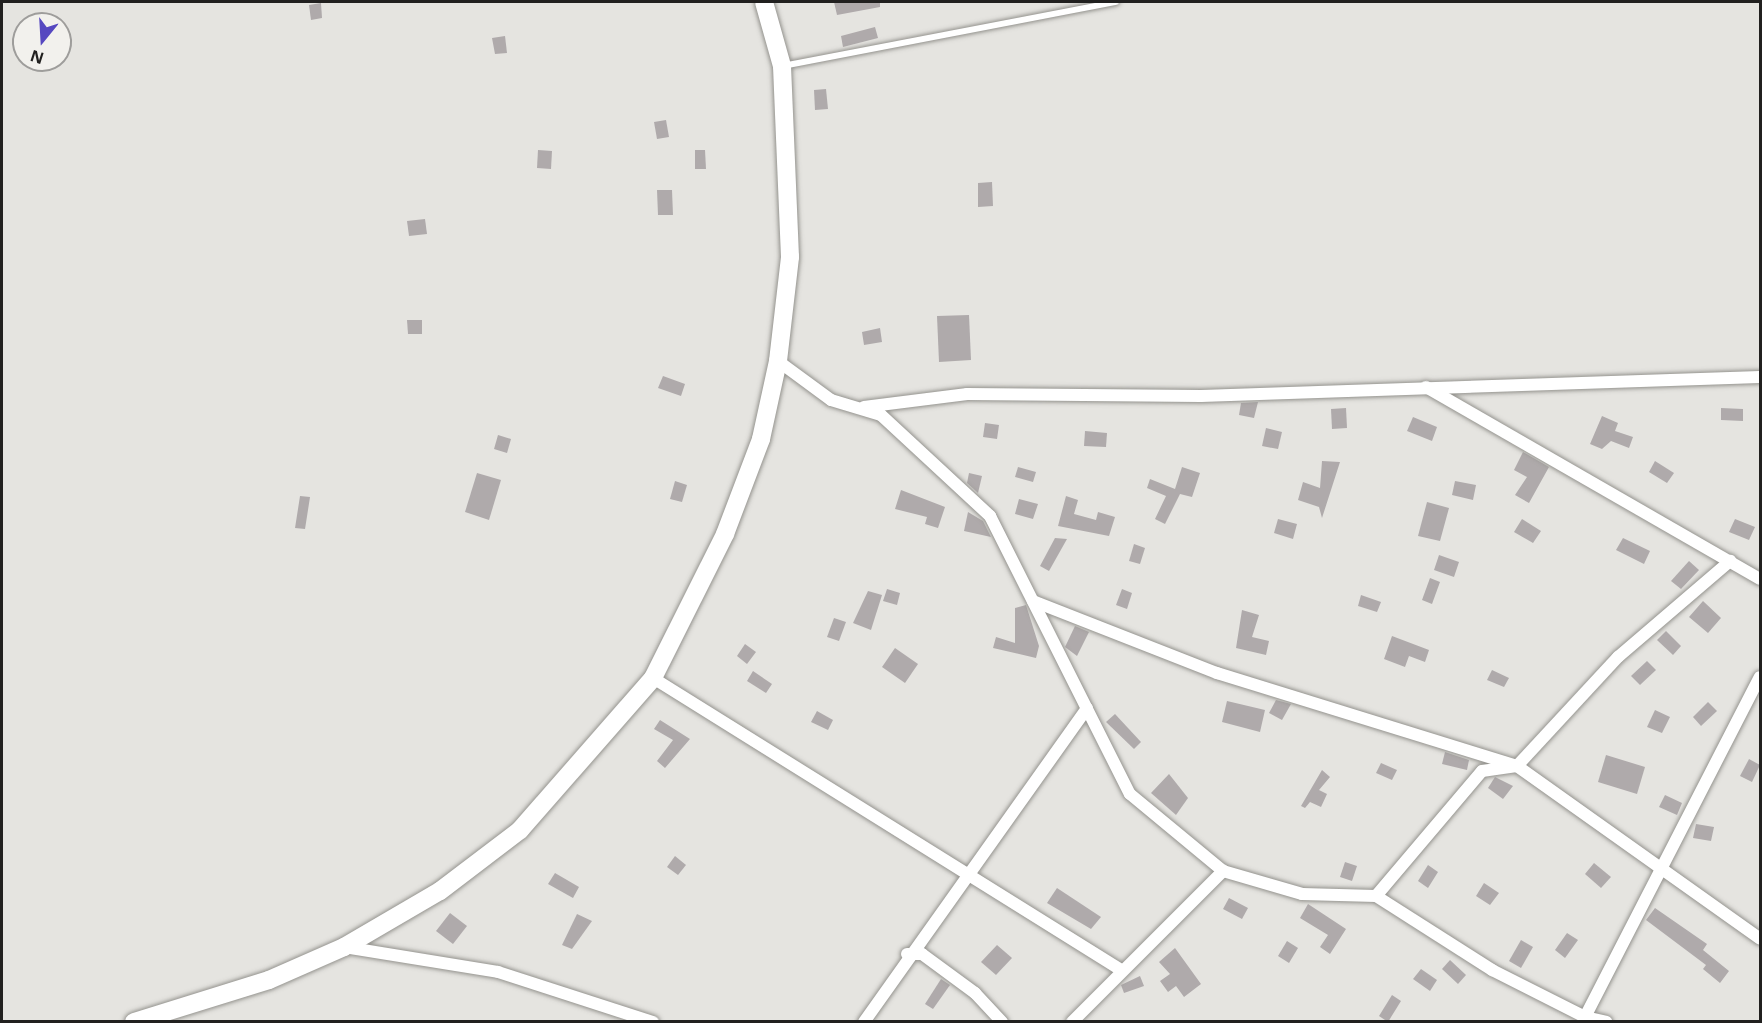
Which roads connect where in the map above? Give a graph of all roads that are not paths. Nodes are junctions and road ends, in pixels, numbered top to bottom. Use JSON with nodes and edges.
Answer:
{"nodes":[{"id":1,"x":764,"y":2,"type":"edge"},
{"id":2,"x":1116,"y":2,"type":"edge"},
{"id":3,"x":782,"y":66,"type":"junction"},
{"id":4,"x":778,"y":361,"type":"junction"},
{"id":5,"x":1761,"y":377,"type":"edge"},
{"id":6,"x":1426,"y":386,"type":"junction"},
{"id":7,"x":856,"y":407,"type":"junction"},
{"id":8,"x":1730,"y":561,"type":"junction"},
{"id":9,"x":1761,"y":579,"type":"edge"},
{"id":10,"x":1033,"y":601,"type":"junction"},
{"id":11,"x":1761,"y":677,"type":"edge"},
{"id":12,"x":652,"y":678,"type":"junction"},
{"id":13,"x":1087,"y":708,"type":"junction"},
{"id":14,"x":1517,"y":766,"type":"junction"},
{"id":15,"x":1664,"y":870,"type":"junction"},
{"id":16,"x":1222,"y":871,"type":"junction"},
{"id":17,"x":965,"y":873,"type":"junction"},
{"id":18,"x":1376,"y":896,"type":"junction"},
{"id":19,"x":1761,"y":939,"type":"edge"},
{"id":20,"x":344,"y":946,"type":"junction"},
{"id":21,"x":907,"y":954,"type":"junction"},
{"id":22,"x":1122,"y":970,"type":"junction"},
{"id":23,"x":1585,"y":1017,"type":"junction"},
{"id":24,"x":135,"y":1022,"type":"edge"},
{"id":25,"x":653,"y":1022,"type":"edge"},
{"id":26,"x":864,"y":1022,"type":"edge"},
{"id":27,"x":1002,"y":1022,"type":"edge"},
{"id":28,"x":1072,"y":1022,"type":"edge"},
{"id":29,"x":1606,"y":1022,"type":"edge"}],
"edges":[{"from":1,"to":3,"type":"main road"},
{"from":2,"to":3,"type":"lane"},
{"from":3,"to":4,"type":"main road"},
{"from":4,"to":7,"type":"street"},
{"from":4,"to":12,"type":"main road"},
{"from":5,"to":6,"type":"street"},
{"from":6,"to":7,"type":"street"},
{"from":6,"to":8,"type":"street"},
{"from":7,"to":10,"type":"street"},
{"from":8,"to":9,"type":"street"},
{"from":8,"to":14,"type":"street"},
{"from":10,"to":13,"type":"street"},
{"from":10,"to":14,"type":"street"},
{"from":11,"to":15,"type":"street"},
{"from":12,"to":17,"type":"street"},
{"from":12,"to":20,"type":"main road"},
{"from":13,"to":16,"type":"street"},
{"from":13,"to":17,"type":"street"},
{"from":14,"to":15,"type":"street"},
{"from":14,"to":18,"type":"street"},
{"from":15,"to":19,"type":"street"},
{"from":15,"to":23,"type":"street"},
{"from":16,"to":18,"type":"street"},
{"from":16,"to":22,"type":"street"},
{"from":17,"to":21,"type":"street"},
{"from":17,"to":22,"type":"street"},
{"from":18,"to":23,"type":"street"},
{"from":20,"to":24,"type":"main road"},
{"from":20,"to":25,"type":"street"},
{"from":21,"to":26,"type":"street"},
{"from":21,"to":27,"type":"street"},
{"from":22,"to":28,"type":"street"},
{"from":23,"to":29,"type":"street"}]}
